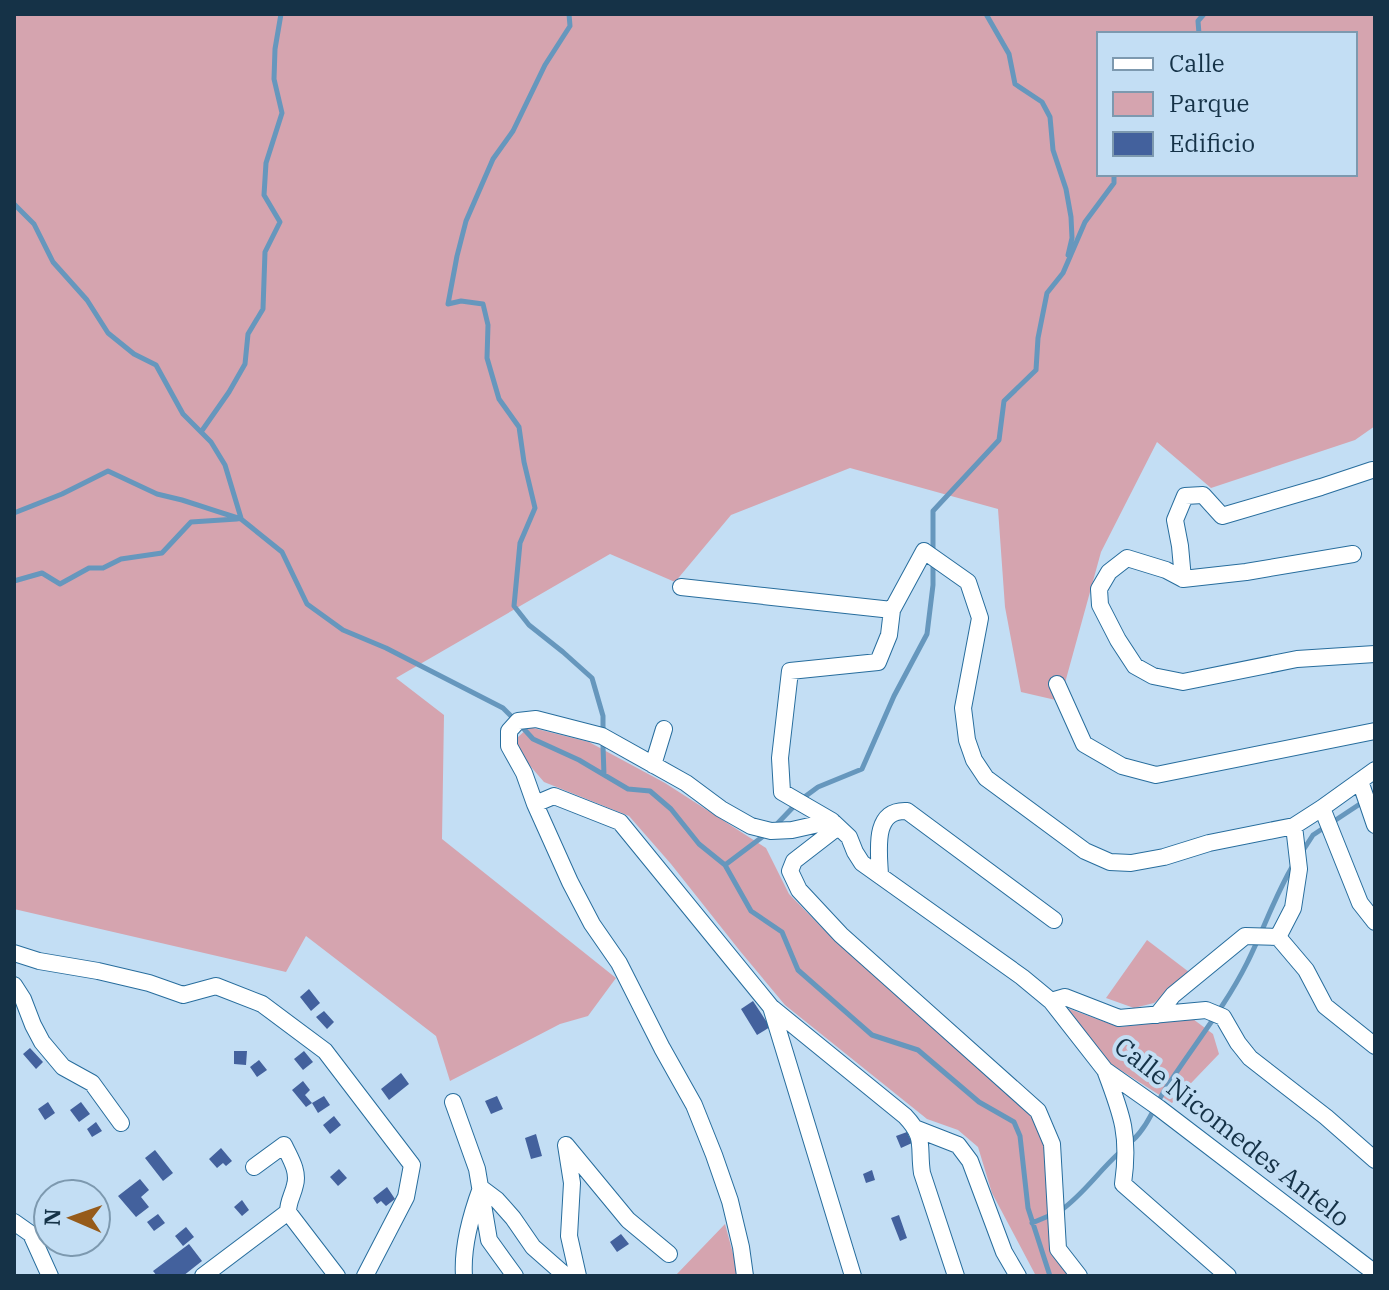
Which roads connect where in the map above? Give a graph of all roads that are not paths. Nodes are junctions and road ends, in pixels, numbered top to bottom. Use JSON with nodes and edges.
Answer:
{"nodes":[{"id":1,"x":1372,"y":470,"type":"dead end"},
{"id":2,"x":1353,"y":554,"type":"dead end"},
{"id":3,"x":1183,"y":579,"type":"junction"},
{"id":4,"x":681,"y":587,"type":"dead end"},
{"id":5,"x":892,"y":610,"type":"junction"},
{"id":6,"x":1375,"y":654,"type":"edge"},
{"id":7,"x":1057,"y":684,"type":"dead end"},
{"id":8,"x":664,"y":729,"type":"dead end"},
{"id":9,"x":1375,"y":731,"type":"edge"},
{"id":10,"x":653,"y":765,"type":"junction"},
{"id":11,"x":1375,"y":770,"type":"edge"},
{"id":12,"x":1360,"y":781,"type":"junction"},
{"id":13,"x":535,"y":804,"type":"junction"},
{"id":14,"x":1322,"y":808,"type":"junction"},
{"id":15,"x":835,"y":824,"type":"junction"},
{"id":16,"x":1375,"y":825,"type":"edge"},
{"id":17,"x":1294,"y":826,"type":"junction"},
{"id":18,"x":880,"y":875,"type":"junction"},
{"id":19,"x":1054,"y":920,"type":"dead end"},
{"id":20,"x":1375,"y":922,"type":"edge"},
{"id":21,"x":1278,"y":937,"type":"junction"},
{"id":22,"x":14,"y":953,"type":"edge"},
{"id":23,"x":14,"y":985,"type":"edge"},
{"id":24,"x":1051,"y":1001,"type":"junction"},
{"id":25,"x":771,"y":1007,"type":"junction"},
{"id":26,"x":1157,"y":1015,"type":"junction"},
{"id":27,"x":1375,"y":1046,"type":"edge"},
{"id":28,"x":1105,"y":1070,"type":"junction"},
{"id":29,"x":453,"y":1102,"type":"dead end"},
{"id":30,"x":121,"y":1123,"type":"dead end"},
{"id":31,"x":917,"y":1129,"type":"junction"},
{"id":32,"x":1375,"y":1160,"type":"edge"},
{"id":33,"x":254,"y":1167,"type":"dead end"},
{"id":34,"x":481,"y":1188,"type":"junction"},
{"id":35,"x":288,"y":1212,"type":"junction"},
{"id":36,"x":14,"y":1222,"type":"edge"},
{"id":37,"x":669,"y":1254,"type":"dead end"},
{"id":38,"x":1375,"y":1273,"type":"edge"},
{"id":39,"x":50,"y":1276,"type":"edge"},
{"id":40,"x":203,"y":1276,"type":"edge"},
{"id":41,"x":337,"y":1276,"type":"edge"},
{"id":42,"x":365,"y":1276,"type":"edge"},
{"id":43,"x":464,"y":1276,"type":"edge"},
{"id":44,"x":515,"y":1276,"type":"edge"},
{"id":45,"x":566,"y":1276,"type":"edge"},
{"id":46,"x":578,"y":1276,"type":"edge"},
{"id":47,"x":745,"y":1276,"type":"edge"},
{"id":48,"x":853,"y":1276,"type":"edge"},
{"id":49,"x":956,"y":1276,"type":"edge"},
{"id":50,"x":1018,"y":1276,"type":"edge"},
{"id":51,"x":1079,"y":1276,"type":"edge"},
{"id":52,"x":1228,"y":1276,"type":"edge"}],
"edges":[{"from":1,"to":3,"type":"street"},
{"from":2,"to":3,"type":"street"},
{"from":3,"to":6,"type":"street"},
{"from":4,"to":5,"type":"street"},
{"from":5,"to":15,"type":"street"},
{"from":5,"to":17,"type":"street"},
{"from":7,"to":9,"type":"street"},
{"from":8,"to":10,"type":"street"},
{"from":10,"to":13,"type":"street"},
{"from":10,"to":15,"type":"street"},
{"from":11,"to":12,"type":"street"},
{"from":12,"to":14,"type":"street"},
{"from":12,"to":16,"type":"street"},
{"from":13,"to":25,"type":"street"},
{"from":13,"to":47,"type":"street"},
{"from":14,"to":17,"type":"street"},
{"from":14,"to":20,"type":"street"},
{"from":15,"to":18,"type":"street","name":"Calle Nicomedes Antelo"},
{"from":15,"to":51,"type":"street"},
{"from":17,"to":21,"type":"street"},
{"from":18,"to":19,"type":"street"},
{"from":18,"to":24,"type":"street","name":"Calle Nicomedes Antelo"},
{"from":21,"to":26,"type":"street"},
{"from":21,"to":27,"type":"street"},
{"from":22,"to":42,"type":"street"},
{"from":23,"to":30,"type":"street"},
{"from":24,"to":26,"type":"street"},
{"from":24,"to":28,"type":"street","name":"Calle Nicomedes Antelo"},
{"from":25,"to":31,"type":"street"},
{"from":25,"to":48,"type":"street"},
{"from":26,"to":32,"type":"street"},
{"from":28,"to":38,"type":"street","name":"Calle Nicomedes Antelo"},
{"from":28,"to":52,"type":"street"},
{"from":29,"to":34,"type":"street"},
{"from":31,"to":49,"type":"street"},
{"from":31,"to":50,"type":"street"},
{"from":33,"to":35,"type":"street"},
{"from":34,"to":43,"type":"street"},
{"from":34,"to":44,"type":"street"},
{"from":34,"to":45,"type":"street"},
{"from":35,"to":40,"type":"street"},
{"from":35,"to":41,"type":"street"},
{"from":36,"to":39,"type":"street"},
{"from":37,"to":46,"type":"street"}]}
